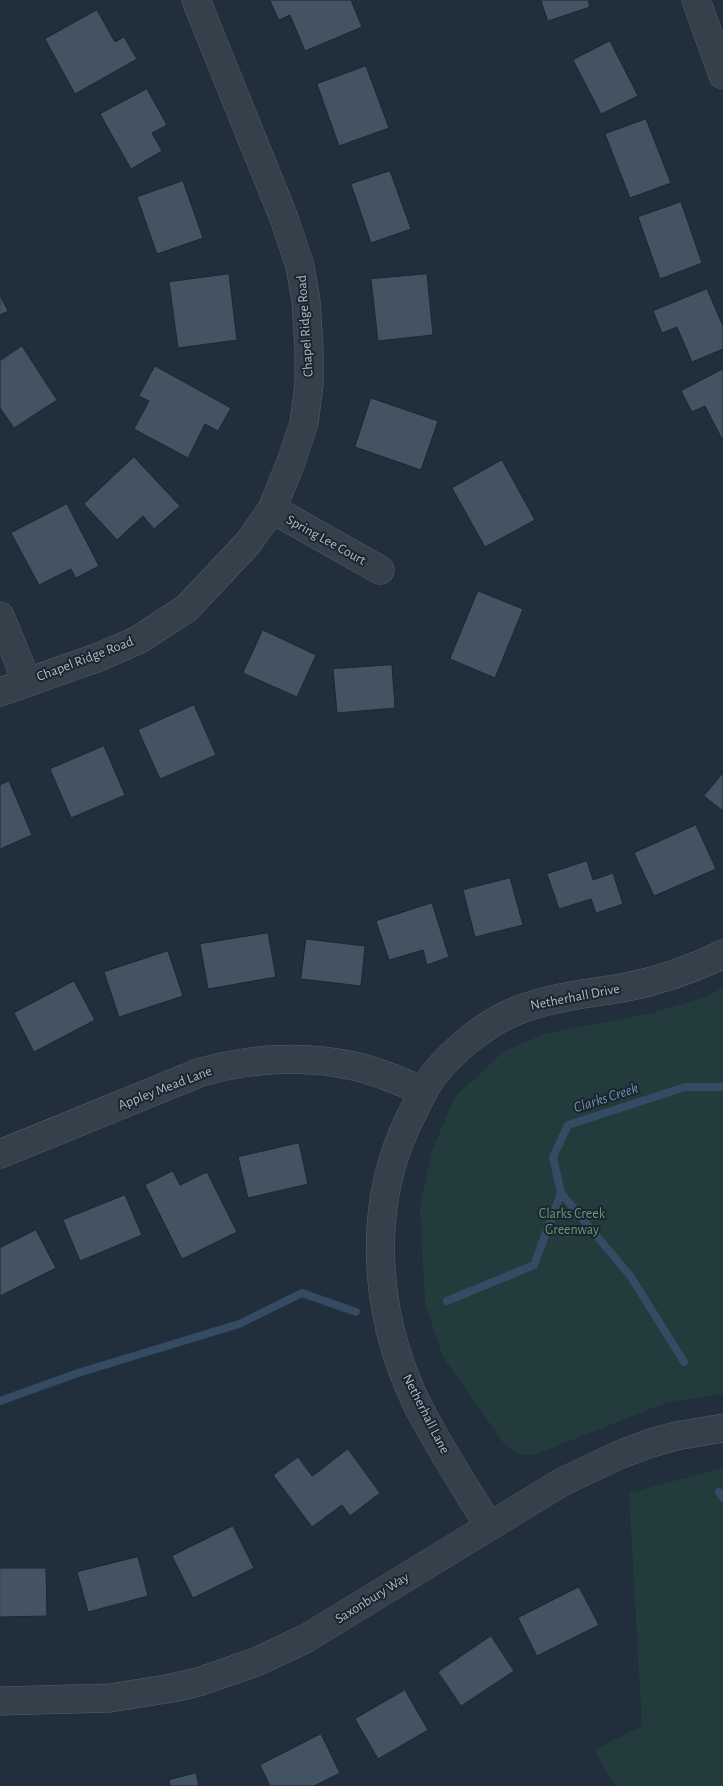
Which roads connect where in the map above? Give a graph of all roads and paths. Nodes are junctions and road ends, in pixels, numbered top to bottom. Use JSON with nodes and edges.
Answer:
{"nodes":[{"id":1,"x":196,"y":0,"type":"edge"},
{"id":2,"x":696,"y":0,"type":"edge"},
{"id":3,"x":723,"y":75,"type":"edge"},
{"id":4,"x":272,"y":509,"type":"junction"},
{"id":5,"x":380,"y":570,"type":"dead end"},
{"id":6,"x":0,"y":616,"type":"edge"},
{"id":7,"x":27,"y":682,"type":"junction"},
{"id":8,"x":0,"y":692,"type":"edge"},
{"id":9,"x":723,"y":954,"type":"edge"},
{"id":10,"x":424,"y":1091,"type":"junction"},
{"id":11,"x":0,"y":1154,"type":"edge"},
{"id":12,"x":723,"y":1428,"type":"edge"},
{"id":13,"x":489,"y":1526,"type":"junction"},
{"id":14,"x":0,"y":1701,"type":"edge"}],
"edges":[{"from":1,"to":4,"type":"street","name":"Chapel Ridge Road"},
{"from":2,"to":3,"type":"street"},
{"from":4,"to":5,"type":"street","name":"Spring Lee Court"},
{"from":4,"to":7,"type":"street","name":"Chapel Ridge Road"},
{"from":6,"to":7,"type":"street"},
{"from":7,"to":8,"type":"street","name":"Chapel Ridge Road"},
{"from":9,"to":10,"type":"street","name":"Netherhall Drive"},
{"from":10,"to":11,"type":"street","name":"Appley Mead Lane"},
{"from":10,"to":13,"type":"street","name":"Netherhall Lane"},
{"from":12,"to":13,"type":"street","name":"Saxonbury Way"},
{"from":13,"to":14,"type":"street","name":"Saxonbury Way"}]}
